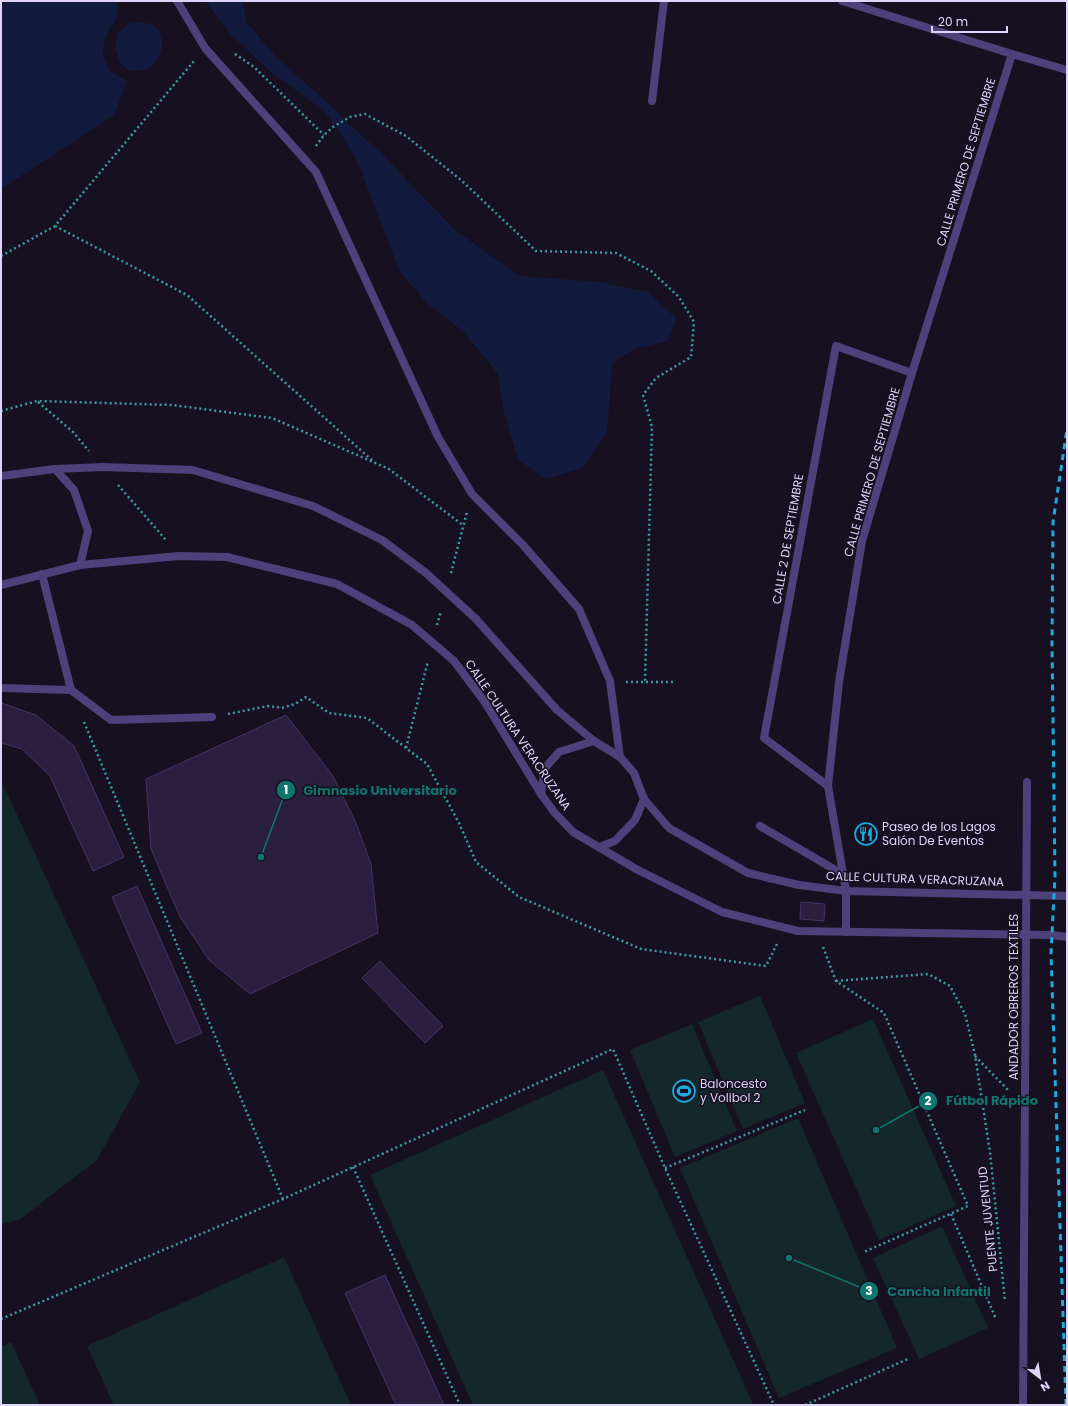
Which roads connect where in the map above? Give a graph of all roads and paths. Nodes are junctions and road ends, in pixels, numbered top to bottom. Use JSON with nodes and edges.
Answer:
{"nodes":[{"id":1,"x":177,"y":1,"type":"edge"},
{"id":2,"x":664,"y":1,"type":"edge"},
{"id":3,"x":842,"y":1,"type":"edge"},
{"id":4,"x":206,"y":48,"type":"junction"},
{"id":5,"x":1012,"y":54,"type":"junction"},
{"id":6,"x":1067,"y":70,"type":"edge"},
{"id":7,"x":652,"y":100,"type":"dead end"},
{"id":8,"x":324,"y":135,"type":"junction"},
{"id":9,"x":309,"y":164,"type":"junction"},
{"id":10,"x":55,"y":226,"type":"junction"},
{"id":11,"x":1,"y":256,"type":"edge"},
{"id":12,"x":912,"y":373,"type":"junction"},
{"id":13,"x":37,"y":401,"type":"junction"},
{"id":14,"x":1,"y":411,"type":"edge"},
{"id":15,"x":376,"y":464,"type":"junction"},
{"id":16,"x":103,"y":467,"type":"junction"},
{"id":17,"x":55,"y":469,"type":"junction"},
{"id":18,"x":1,"y":476,"type":"edge"},
{"id":19,"x":472,"y":494,"type":"junction"},
{"id":20,"x":464,"y":526,"type":"junction"},
{"id":21,"x":179,"y":556,"type":"junction"},
{"id":22,"x":80,"y":565,"type":"junction"},
{"id":23,"x":42,"y":574,"type":"junction"},
{"id":24,"x":450,"y":578,"type":"dead end"},
{"id":25,"x":1,"y":585,"type":"edge"},
{"id":26,"x":442,"y":607,"type":"dead end"},
{"id":27,"x":436,"y":630,"type":"dead end"},
{"id":28,"x":428,"y":659,"type":"dead end"},
{"id":29,"x":610,"y":681,"type":"junction"},
{"id":30,"x":645,"y":682,"type":"junction"},
{"id":31,"x":675,"y":682,"type":"dead end"},
{"id":32,"x":1,"y":688,"type":"edge"},
{"id":33,"x":71,"y":690,"type":"junction"},
{"id":34,"x":212,"y":717,"type":"joint"},
{"id":35,"x":83,"y":719,"type":"dead end"},
{"id":36,"x":594,"y":741,"type":"junction"},
{"id":37,"x":406,"y":748,"type":"junction"},
{"id":38,"x":620,"y":757,"type":"junction"},
{"id":39,"x":1027,"y":782,"type":"dead end"},
{"id":40,"x":828,"y":786,"type":"junction"},
{"id":41,"x":541,"y":794,"type":"junction"},
{"id":42,"x":644,"y":798,"type":"junction"},
{"id":43,"x":760,"y":826,"type":"dead end"},
{"id":44,"x":599,"y":847,"type":"junction"},
{"id":45,"x":844,"y":875,"type":"junction"},
{"id":46,"x":846,"y":890,"type":"junction"},
{"id":47,"x":1026,"y":895,"type":"junction"},
{"id":48,"x":1067,"y":896,"type":"edge"},
{"id":49,"x":785,"y":928,"type":"junction"},
{"id":50,"x":818,"y":932,"type":"junction"},
{"id":51,"x":846,"y":932,"type":"junction"},
{"id":52,"x":1026,"y":935,"type":"junction"},
{"id":53,"x":1067,"y":937,"type":"edge"},
{"id":54,"x":836,"y":981,"type":"junction"},
{"id":55,"x":975,"y":1055,"type":"junction"},
{"id":56,"x":1025,"y":1107,"type":"junction"},
{"id":57,"x":805,"y":1110,"type":"dead end"},
{"id":58,"x":353,"y":1167,"type":"junction"},
{"id":59,"x":666,"y":1168,"type":"junction"},
{"id":60,"x":283,"y":1199,"type":"junction"},
{"id":61,"x":951,"y":1214,"type":"junction"},
{"id":62,"x":864,"y":1252,"type":"dead end"},
{"id":63,"x":1006,"y":1307,"type":"dead end"},
{"id":64,"x":1,"y":1319,"type":"edge"},
{"id":65,"x":996,"y":1319,"type":"dead end"},
{"id":66,"x":910,"y":1358,"type":"dead end"},
{"id":67,"x":460,"y":1405,"type":"edge"},
{"id":68,"x":774,"y":1405,"type":"edge"},
{"id":69,"x":805,"y":1405,"type":"edge"},
{"id":70,"x":1023,"y":1405,"type":"edge"}],
"edges":[{"from":1,"to":4,"type":"street"},
{"from":2,"to":7,"type":"street"},
{"from":3,"to":5,"type":"street"},
{"from":4,"to":8,"type":"path"},
{"from":4,"to":9,"type":"street"},
{"from":4,"to":10,"type":"path"},
{"from":5,"to":6,"type":"street"},
{"from":5,"to":12,"type":"street","name":"CALLE PRIMERO DE SEPTIEMBRE"},
{"from":8,"to":9,"type":"path"},
{"from":8,"to":30,"type":"path"},
{"from":9,"to":19,"type":"street"},
{"from":10,"to":11,"type":"path"},
{"from":10,"to":15,"type":"path"},
{"from":12,"to":40,"type":"street","name":"CALLE PRIMERO DE SEPTIEMBRE"},
{"from":12,"to":40,"type":"street","name":"CALLE 2 DE SEPTIEMBRE"},
{"from":13,"to":14,"type":"path"},
{"from":13,"to":15,"type":"path"},
{"from":13,"to":16,"type":"path"},
{"from":15,"to":20,"type":"path"},
{"from":16,"to":17,"type":"street","name":"CALLE CULTURA VERACRUZANA"},
{"from":16,"to":21,"type":"path"},
{"from":16,"to":36,"type":"street","name":"CALLE CULTURA VERACRUZANA","bridge":true},
{"from":17,"to":18,"type":"street","name":"CALLE CULTURA VERACRUZANA"},
{"from":17,"to":22,"type":"street"},
{"from":19,"to":20,"type":"path"},
{"from":19,"to":29,"type":"street"},
{"from":20,"to":24,"type":"path"},
{"from":21,"to":22,"type":"street","name":"CALLE CULTURA VERACRUZANA"},
{"from":21,"to":41,"type":"street","name":"CALLE CULTURA VERACRUZANA","bridge":true},
{"from":22,"to":23,"type":"street","name":"CALLE CULTURA VERACRUZANA"},
{"from":23,"to":25,"type":"street","name":"CALLE CULTURA VERACRUZANA"},
{"from":23,"to":33,"type":"street"},
{"from":26,"to":27,"type":"path"},
{"from":28,"to":37,"type":"path"},
{"from":29,"to":30,"type":"path"},
{"from":29,"to":38,"type":"street"},
{"from":30,"to":31,"type":"path"},
{"from":32,"to":33,"type":"street"},
{"from":33,"to":34,"type":"street"},
{"from":34,"to":37,"type":"path"},
{"from":35,"to":60,"type":"path"},
{"from":36,"to":38,"type":"street","name":"CALLE CULTURA VERACRUZANA"},
{"from":36,"to":41,"type":"street"},
{"from":37,"to":49,"type":"path"},
{"from":38,"to":42,"type":"street","name":"CALLE CULTURA VERACRUZANA"},
{"from":39,"to":47,"type":"street","name":"ANDADOR OBREROS TEXTILES"},
{"from":40,"to":45,"type":"street","name":"CALLE PRIMERO DE SEPTIEMBRE"},
{"from":41,"to":44,"type":"street","name":"CALLE CULTURA VERACRUZANA"},
{"from":42,"to":44,"type":"street"},
{"from":42,"to":46,"type":"street","name":"CALLE CULTURA VERACRUZANA"},
{"from":43,"to":45,"type":"street"},
{"from":44,"to":49,"type":"street","name":"CALLE CULTURA VERACRUZANA"},
{"from":45,"to":46,"type":"street","name":"CALLE PRIMERO DE SEPTIEMBRE"},
{"from":46,"to":47,"type":"street","name":"CALLE CULTURA VERACRUZANA"},
{"from":46,"to":51,"type":"street","name":"CALLE PRIMERO DE SEPTIEMBRE"},
{"from":47,"to":48,"type":"street","name":"CALLE CULTURA VERACRUZANA"},
{"from":47,"to":52,"type":"street","name":"ANDADOR OBREROS TEXTILES"},
{"from":49,"to":50,"type":"street","name":"CALLE CULTURA VERACRUZANA"},
{"from":50,"to":51,"type":"street","name":"CALLE CULTURA VERACRUZANA"},
{"from":50,"to":54,"type":"path"},
{"from":51,"to":52,"type":"street","name":"CALLE CULTURA VERACRUZANA"},
{"from":52,"to":53,"type":"street","name":"CALLE CULTURA VERACRUZANA"},
{"from":52,"to":56,"type":"street","name":"ANDADOR OBREROS TEXTILES"},
{"from":54,"to":55,"type":"path","name":"PUENTE JUVENTUD"},
{"from":54,"to":61,"type":"path"},
{"from":55,"to":56,"type":"path"},
{"from":55,"to":63,"type":"path","name":"PUENTE JUVENTUD"},
{"from":56,"to":70,"type":"street","name":"ANDADOR OBREROS TEXTILES"},
{"from":57,"to":59,"type":"path"},
{"from":58,"to":59,"type":"path"},
{"from":58,"to":60,"type":"path"},
{"from":58,"to":67,"type":"path"},
{"from":59,"to":68,"type":"path"},
{"from":60,"to":64,"type":"path"},
{"from":61,"to":62,"type":"path"},
{"from":61,"to":65,"type":"path"},
{"from":66,"to":69,"type":"path"}]}
